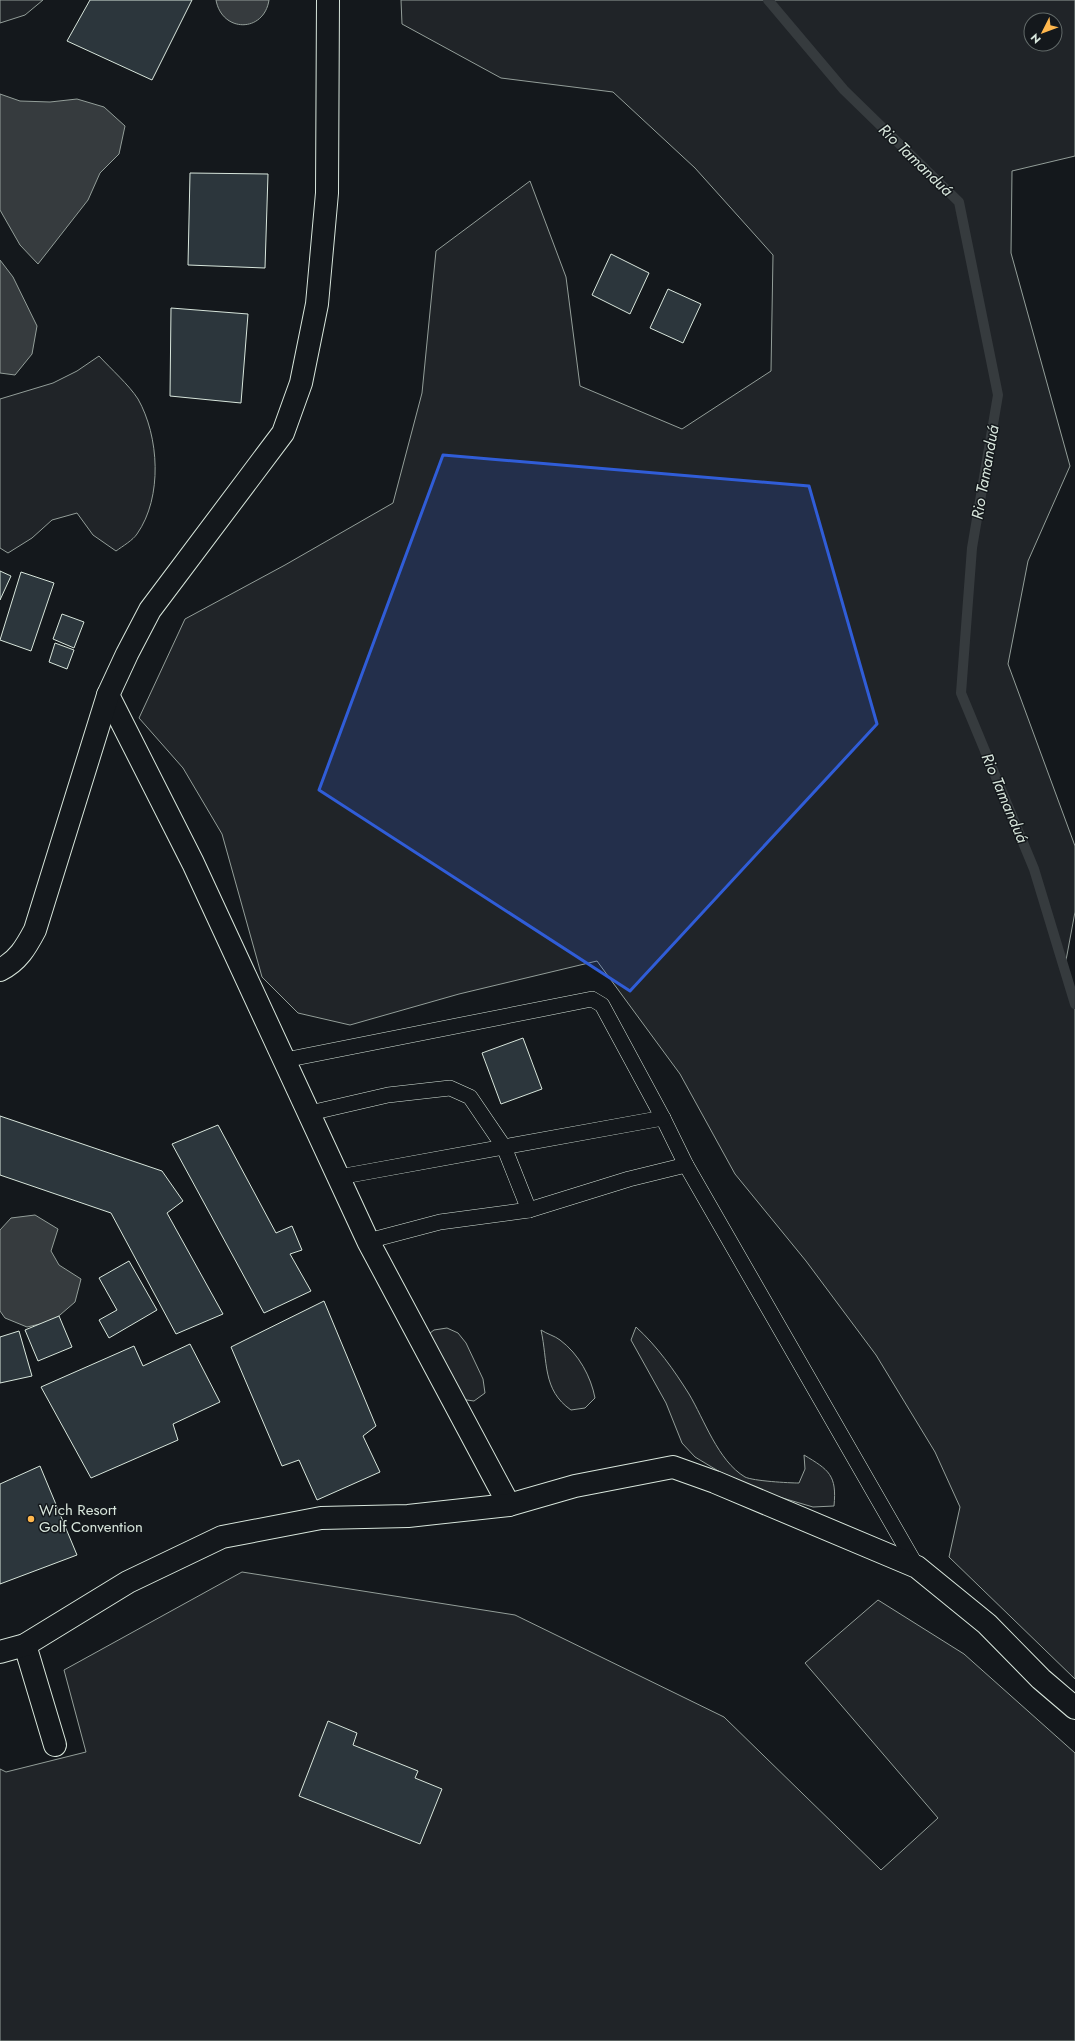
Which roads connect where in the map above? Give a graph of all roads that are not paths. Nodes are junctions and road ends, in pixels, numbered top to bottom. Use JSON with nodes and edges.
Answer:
{"nodes":[{"id":1,"x":328,"y":0,"type":"edge"},
{"id":2,"x":108,"y":695,"type":"junction"},
{"id":3,"x":0,"y":970,"type":"edge"},
{"id":4,"x":285,"y":1060,"type":"junction"},
{"id":5,"x":310,"y":1113,"type":"junction"},
{"id":6,"x":663,"y":1118,"type":"junction"},
{"id":7,"x":504,"y":1148,"type":"junction"},
{"id":8,"x":686,"y":1165,"type":"junction"},
{"id":9,"x":339,"y":1177,"type":"junction"},
{"id":10,"x":529,"y":1210,"type":"junction"},
{"id":11,"x":368,"y":1241,"type":"junction"},
{"id":12,"x":509,"y":1505,"type":"junction"},
{"id":13,"x":917,"y":1567,"type":"junction"},
{"id":14,"x":25,"y":1645,"type":"junction"},
{"id":15,"x":0,"y":1652,"type":"edge"},
{"id":16,"x":1075,"y":1708,"type":"edge"},
{"id":17,"x":55,"y":1745,"type":"dead end"}],
"edges":[{"from":1,"to":2,"type":"street"},
{"from":2,"to":3,"type":"street"},
{"from":2,"to":4,"type":"street"},
{"from":4,"to":5,"type":"street"},
{"from":4,"to":6,"type":"lane"},
{"from":5,"to":7,"type":"lane"},
{"from":5,"to":9,"type":"street"},
{"from":6,"to":7,"type":"lane"},
{"from":6,"to":8,"type":"lane"},
{"from":7,"to":9,"type":"lane"},
{"from":7,"to":10,"type":"lane"},
{"from":8,"to":10,"type":"lane"},
{"from":8,"to":13,"type":"lane"},
{"from":9,"to":11,"type":"street"},
{"from":10,"to":11,"type":"lane"},
{"from":11,"to":12,"type":"street"},
{"from":12,"to":13,"type":"street"},
{"from":12,"to":14,"type":"street"},
{"from":13,"to":16,"type":"street"},
{"from":14,"to":15,"type":"street"},
{"from":14,"to":17,"type":"street"}]}
